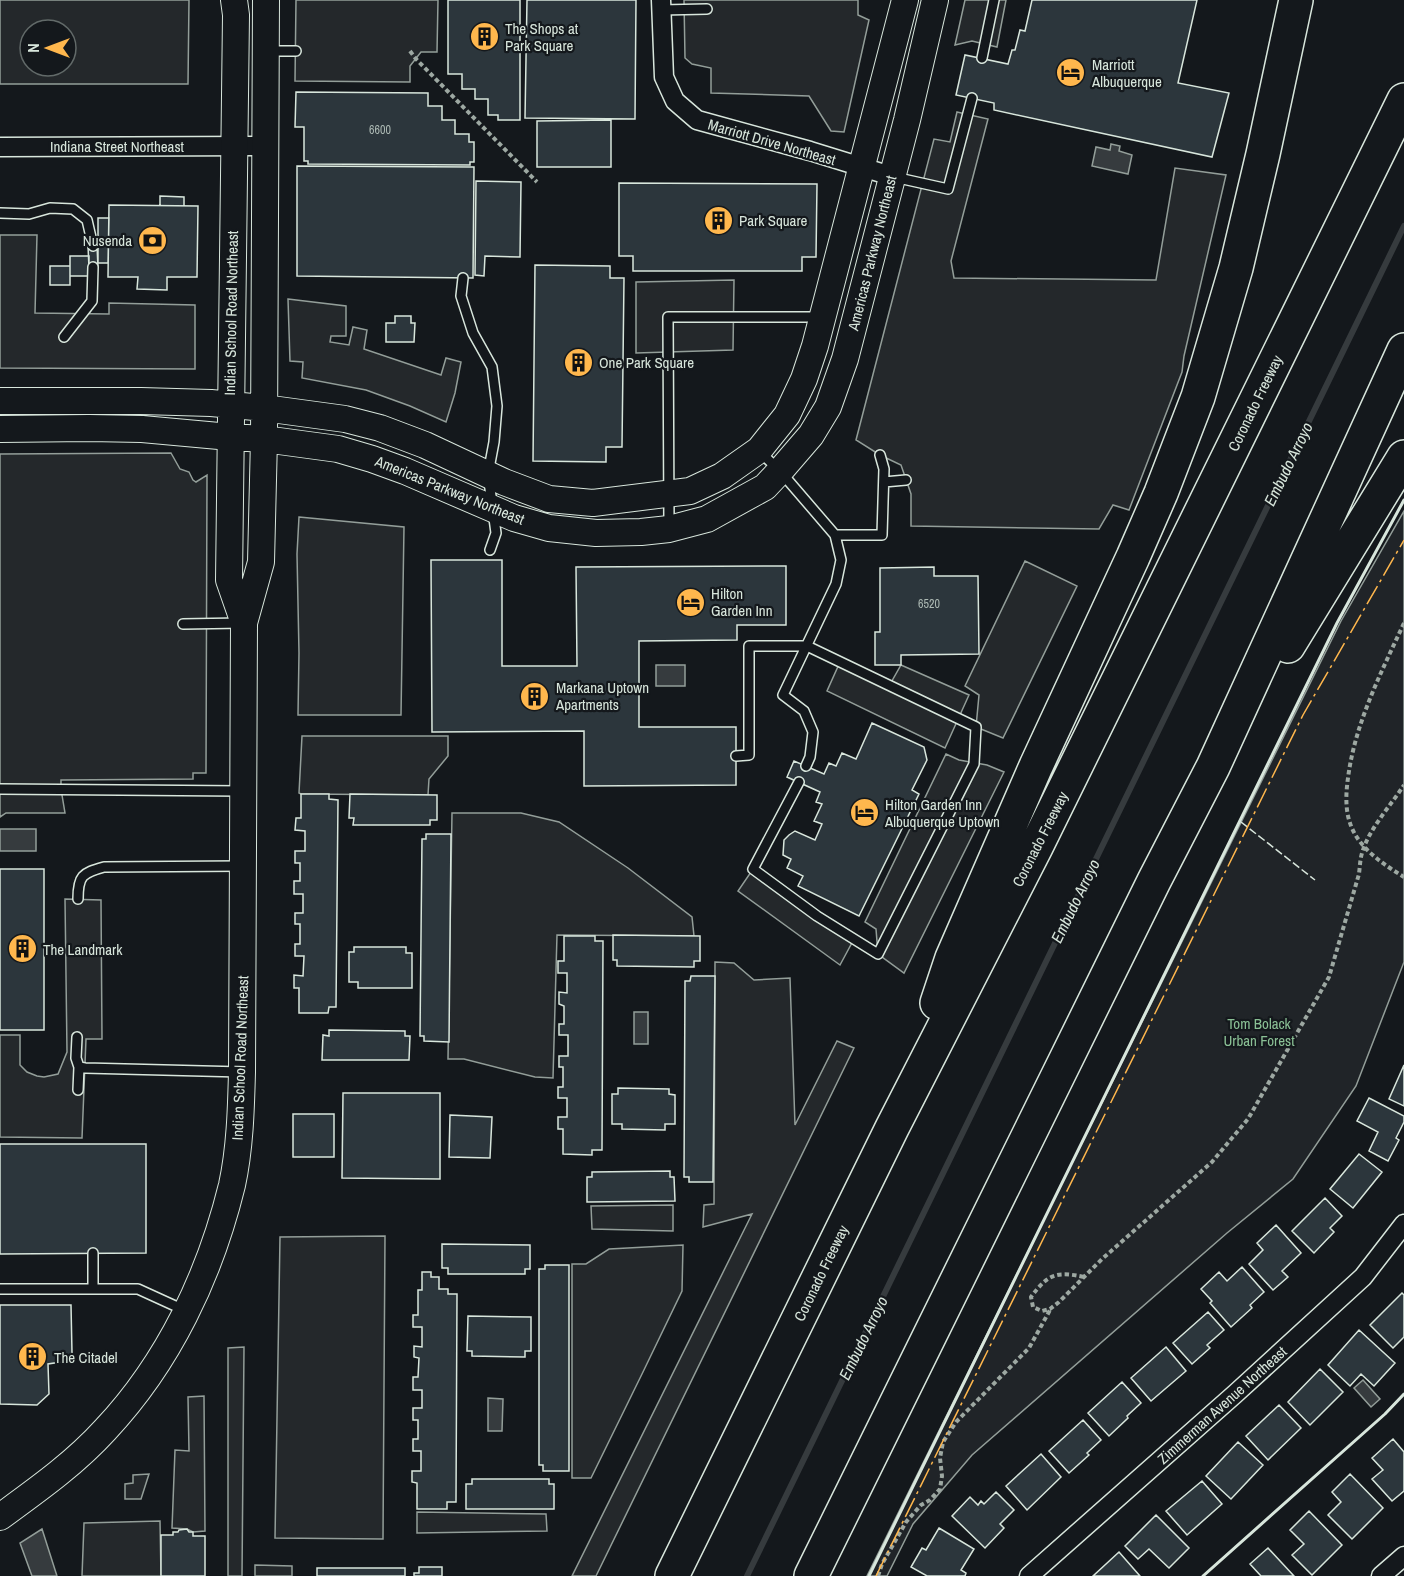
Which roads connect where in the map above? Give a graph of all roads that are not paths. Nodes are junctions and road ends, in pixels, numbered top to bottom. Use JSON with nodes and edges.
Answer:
{"nodes":[{"id":1,"x":234,"y":0,"type":"edge"},
{"id":2,"x":266,"y":0,"type":"edge"},
{"id":3,"x":905,"y":0,"type":"edge"},
{"id":4,"x":935,"y":0,"type":"edge"},
{"id":5,"x":994,"y":0,"type":"edge"},
{"id":6,"x":1296,"y":0,"type":"edge"},
{"id":7,"x":661,"y":5,"type":"edge"},
{"id":8,"x":707,"y":9,"type":"dead end"},
{"id":9,"x":266,"y":51,"type":"junction"},
{"id":10,"x":296,"y":51,"type":"dead end"},
{"id":11,"x":982,"y":58,"type":"dead end"},
{"id":12,"x":972,"y":98,"type":"dead end"},
{"id":13,"x":1404,"y":100,"type":"edge"},
{"id":14,"x":233,"y":146,"type":"junction"},
{"id":15,"x":265,"y":146,"type":"junction"},
{"id":16,"x":0,"y":147,"type":"edge"},
{"id":17,"x":861,"y":168,"type":"junction"},
{"id":18,"x":891,"y":176,"type":"junction"},
{"id":19,"x":0,"y":213,"type":"edge"},
{"id":20,"x":93,"y":246,"type":"dead end"},
{"id":21,"x":93,"y":267,"type":"dead end"},
{"id":22,"x":464,"y":278,"type":"dead end"},
{"id":23,"x":823,"y":317,"type":"junction"},
{"id":24,"x":64,"y":338,"type":"dead end"},
{"id":25,"x":1404,"y":350,"type":"edge"},
{"id":26,"x":0,"y":401,"type":"edge"},
{"id":27,"x":230,"y":404,"type":"junction"},
{"id":28,"x":264,"y":408,"type":"junction"},
{"id":29,"x":0,"y":429,"type":"edge"},
{"id":30,"x":230,"y":437,"type":"junction"},
{"id":31,"x":264,"y":439,"type":"junction"},
{"id":32,"x":759,"y":450,"type":"junction"},
{"id":33,"x":880,"y":454,"type":"dead end"},
{"id":34,"x":1404,"y":457,"type":"edge"},
{"id":35,"x":780,"y":471,"type":"junction"},
{"id":36,"x":488,"y":474,"type":"junction"},
{"id":37,"x":906,"y":480,"type":"dead end"},
{"id":38,"x":884,"y":483,"type":"junction"},
{"id":39,"x":669,"y":494,"type":"junction"},
{"id":40,"x":494,"y":510,"type":"junction"},
{"id":41,"x":669,"y":529,"type":"junction"},
{"id":42,"x":835,"y":535,"type":"junction"},
{"id":43,"x":490,"y":550,"type":"dead end"},
{"id":44,"x":244,"y":623,"type":"junction"},
{"id":45,"x":183,"y":624,"type":"dead end"},
{"id":46,"x":807,"y":646,"type":"junction"},
{"id":47,"x":736,"y":756,"type":"dead end"},
{"id":48,"x":806,"y":766,"type":"dead end"},
{"id":49,"x":1213,"y":767,"type":"junction"},
{"id":50,"x":799,"y":782,"type":"dead end"},
{"id":51,"x":0,"y":789,"type":"edge"},
{"id":52,"x":244,"y":791,"type":"junction"},
{"id":53,"x":244,"y":866,"type":"junction"},
{"id":54,"x":78,"y":899,"type":"dead end"},
{"id":55,"x":77,"y":1037,"type":"dead end"},
{"id":56,"x":79,"y":1067,"type":"junction"},
{"id":57,"x":242,"y":1072,"type":"junction"},
{"id":58,"x":78,"y":1090,"type":"dead end"},
{"id":59,"x":892,"y":1128,"type":"junction"},
{"id":60,"x":1404,"y":1224,"type":"edge"},
{"id":61,"x":93,"y":1253,"type":"dead end"},
{"id":62,"x":0,"y":1289,"type":"edge"},
{"id":63,"x":93,"y":1289,"type":"junction"},
{"id":64,"x":186,"y":1311,"type":"junction"},
{"id":65,"x":0,"y":1517,"type":"edge"},
{"id":66,"x":1404,"y":1556,"type":"edge"},
{"id":67,"x":672,"y":1576,"type":"edge"},
{"id":68,"x":811,"y":1576,"type":"edge"},
{"id":69,"x":1029,"y":1576,"type":"edge"},
{"id":70,"x":1381,"y":1576,"type":"edge"}],
"edges":[{"from":1,"to":14,"type":"street","name":"Indian School Road Northeast"},
{"from":2,"to":9,"type":"street","name":"Indian School Road Northeast"},
{"from":3,"to":17,"type":"street","name":"Americas Parkway Northeast"},
{"from":4,"to":18,"type":"street","name":"Americas Parkway Northeast"},
{"from":5,"to":11,"type":"lane"},
{"from":6,"to":59,"type":"highway"},
{"from":7,"to":8,"type":"lane"},
{"from":7,"to":17,"type":"street","name":"Marriott Drive Northeast"},
{"from":9,"to":10,"type":"lane"},
{"from":9,"to":15,"type":"street","name":"Indian School Road Northeast"},
{"from":12,"to":18,"type":"lane"},
{"from":13,"to":59,"type":"highway","name":"Coronado Freeway"},
{"from":14,"to":15,"type":"street","name":"Indiana Street Northeast"},
{"from":14,"to":16,"type":"street","name":"Indiana Street Northeast"},
{"from":14,"to":27,"type":"street","name":"Indian School Road Northeast"},
{"from":15,"to":28,"type":"street","name":"Indian School Road Northeast"},
{"from":17,"to":18,"type":"street","name":"Marriott Drive Northeast"},
{"from":17,"to":23,"type":"street","name":"Americas Parkway Northeast"},
{"from":18,"to":35,"type":"street","name":"Americas Parkway Northeast"},
{"from":19,"to":20,"type":"lane"},
{"from":21,"to":24,"type":"lane"},
{"from":22,"to":36,"type":"lane"},
{"from":23,"to":32,"type":"street","name":"Americas Parkway Northeast"},
{"from":23,"to":39,"type":"lane"},
{"from":25,"to":49,"type":"highway"},
{"from":26,"to":27,"type":"street","name":"Americas Parkway Northeast"},
{"from":27,"to":28,"type":"street","name":"Americas Parkway Northeast"},
{"from":27,"to":30,"type":"street","name":"Indian School Road Northeast"},
{"from":28,"to":31,"type":"street","name":"Indian School Road Northeast"},
{"from":28,"to":36,"type":"street","name":"Americas Parkway Northeast"},
{"from":29,"to":30,"type":"street","name":"Americas Parkway Northeast"},
{"from":30,"to":31,"type":"street","name":"Americas Parkway Northeast"},
{"from":30,"to":44,"type":"street","name":"Indian School Road Northeast"},
{"from":31,"to":40,"type":"street","name":"Americas Parkway Northeast"},
{"from":31,"to":44,"type":"street","name":"Indian School Road Northeast"},
{"from":32,"to":35,"type":"lane"},
{"from":32,"to":39,"type":"street","name":"Americas Parkway Northeast"},
{"from":33,"to":38,"type":"lane"},
{"from":34,"to":49,"type":"highway"},
{"from":35,"to":41,"type":"street","name":"Americas Parkway Northeast"},
{"from":35,"to":42,"type":"lane"},
{"from":36,"to":39,"type":"street","name":"Americas Parkway Northeast"},
{"from":36,"to":40,"type":"lane"},
{"from":37,"to":38,"type":"lane"},
{"from":38,"to":42,"type":"lane"},
{"from":39,"to":41,"type":"lane"},
{"from":40,"to":41,"type":"street","name":"Americas Parkway Northeast"},
{"from":40,"to":43,"type":"lane"},
{"from":42,"to":46,"type":"lane"},
{"from":44,"to":45,"type":"lane"},
{"from":44,"to":52,"type":"street","name":"Indian School Road Northeast"},
{"from":46,"to":47,"type":"lane"},
{"from":46,"to":48,"type":"lane"},
{"from":46,"to":50,"type":"lane"},
{"from":49,"to":68,"type":"highway"},
{"from":51,"to":52,"type":"lane"},
{"from":52,"to":53,"type":"street","name":"Indian School Road Northeast"},
{"from":53,"to":54,"type":"lane"},
{"from":53,"to":57,"type":"street","name":"Indian School Road Northeast"},
{"from":55,"to":56,"type":"lane"},
{"from":56,"to":57,"type":"lane"},
{"from":56,"to":58,"type":"lane"},
{"from":57,"to":64,"type":"street","name":"Indian School Road Northeast"},
{"from":59,"to":67,"type":"highway","name":"Coronado Freeway"},
{"from":60,"to":69,"type":"street","name":"Zimmerman Avenue Northeast"},
{"from":61,"to":63,"type":"lane"},
{"from":62,"to":63,"type":"lane"},
{"from":63,"to":64,"type":"lane"},
{"from":64,"to":65,"type":"street","name":"Indian School Road Northeast"},
{"from":66,"to":70,"type":"street"}]}
